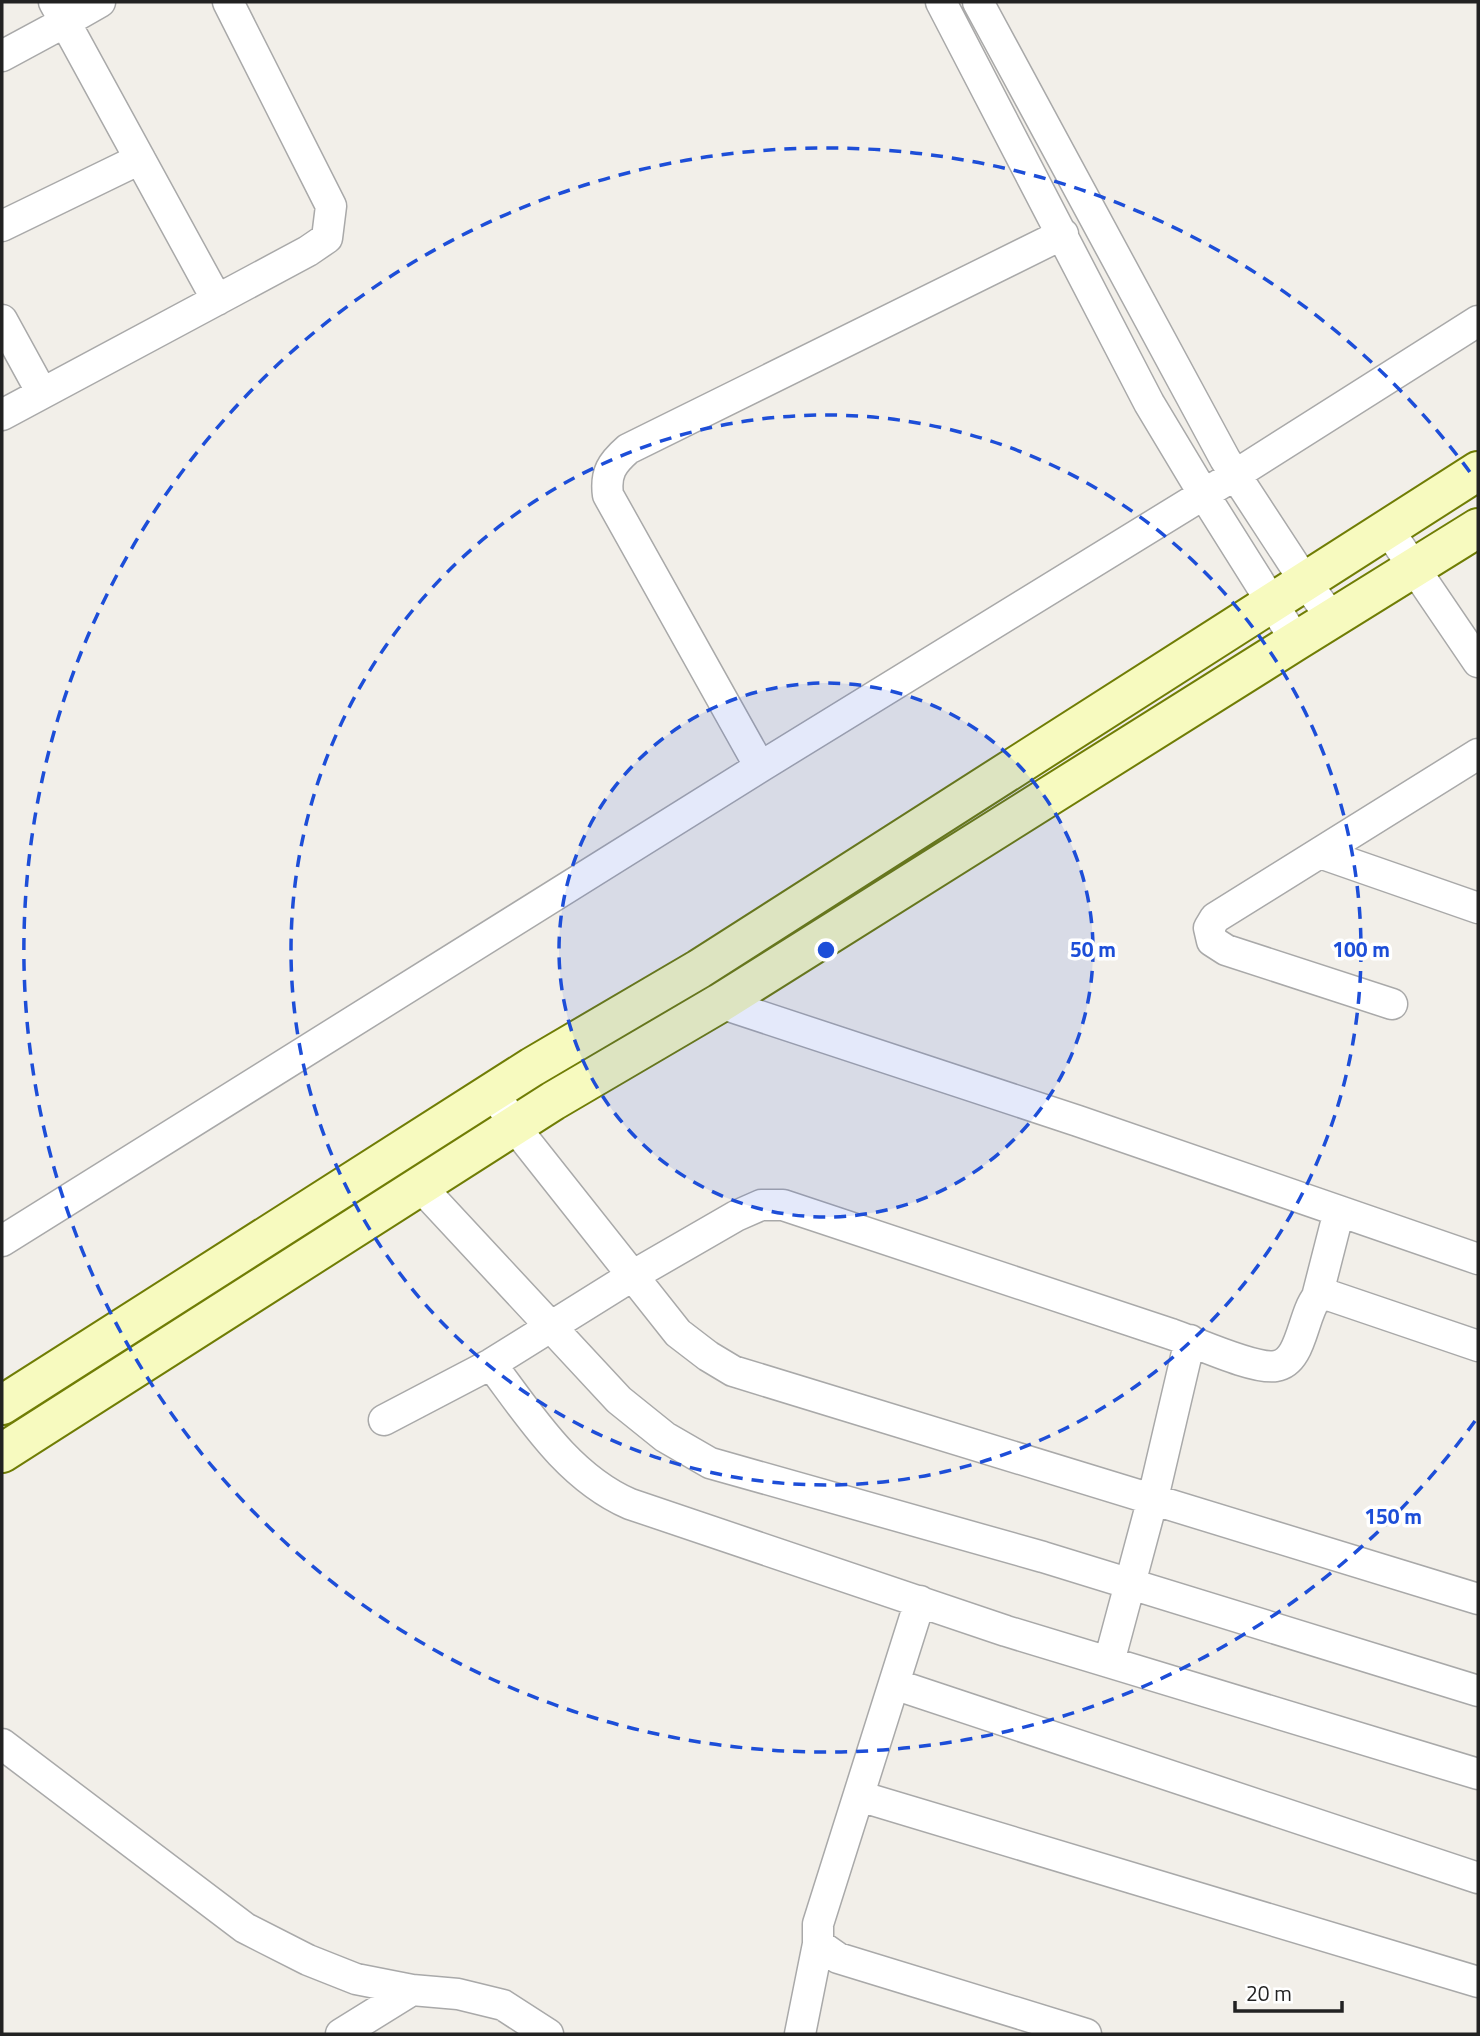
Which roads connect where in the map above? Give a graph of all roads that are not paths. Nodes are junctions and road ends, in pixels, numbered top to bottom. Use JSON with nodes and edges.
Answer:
{"nodes":[{"id":1,"x":100,"y":2,"type":"edge"},
{"id":2,"x":228,"y":2,"type":"edge"},
{"id":3,"x":941,"y":2,"type":"edge"},
{"id":4,"x":978,"y":2,"type":"edge"},
{"id":5,"x":60,"y":12,"type":"edge"},
{"id":6,"x":2,"y":57,"type":"edge"},
{"id":7,"x":140,"y":159,"type":"junction"},
{"id":8,"x":2,"y":226,"type":"edge"},
{"id":9,"x":1063,"y":234,"type":"junction"},
{"id":10,"x":217,"y":300,"type":"junction"},
{"id":11,"x":2,"y":320,"type":"edge"},
{"id":12,"x":1478,"y":321,"type":"edge"},
{"id":13,"x":43,"y":393,"type":"junction"},
{"id":14,"x":2,"y":415,"type":"edge"},
{"id":15,"x":1478,"y":471,"type":"edge"},
{"id":16,"x":1234,"y":475,"type":"junction"},
{"id":17,"x":1203,"y":493,"type":"junction"},
{"id":18,"x":1387,"y":528,"type":"junction"},
{"id":19,"x":1478,"y":528,"type":"edge"},
{"id":20,"x":1413,"y":569,"type":"junction"},
{"id":21,"x":1306,"y":583,"type":"junction"},
{"id":22,"x":1272,"y":604,"type":"junction"},
{"id":23,"x":1332,"y":618,"type":"junction"},
{"id":24,"x":1296,"y":640,"type":"junction"},
{"id":25,"x":1478,"y":662,"type":"edge"},
{"id":26,"x":1478,"y":754,"type":"edge"},
{"id":27,"x":760,"y":767,"type":"junction"},
{"id":28,"x":1320,"y":853,"type":"junction"},
{"id":29,"x":1478,"y":908,"type":"edge"},
{"id":30,"x":720,"y":1003,"type":"junction"},
{"id":31,"x":1392,"y":1004,"type":"dead end"},
{"id":32,"x":493,"y":1092,"type":"junction"},
{"id":33,"x":514,"y":1126,"type":"junction"},
{"id":34,"x":420,"y":1186,"type":"junction"},
{"id":35,"x":1339,"y":1211,"type":"junction"},
{"id":36,"x":2,"y":1241,"type":"edge"},
{"id":37,"x":1478,"y":1259,"type":"edge"},
{"id":38,"x":632,"y":1276,"type":"junction"},
{"id":39,"x":1317,"y":1297,"type":"junction"},
{"id":40,"x":550,"y":1327,"type":"junction"},
{"id":41,"x":1190,"y":1340,"type":"junction"},
{"id":42,"x":1478,"y":1346,"type":"edge"},
{"id":43,"x":491,"y":1364,"type":"junction"},
{"id":44,"x":2,"y":1405,"type":"edge"},
{"id":45,"x":384,"y":1420,"type":"dead end"},
{"id":46,"x":2,"y":1452,"type":"edge"},
{"id":47,"x":1153,"y":1498,"type":"junction"},
{"id":48,"x":1129,"y":1584,"type":"junction"},
{"id":49,"x":1478,"y":1599,"type":"edge"},
{"id":50,"x":920,"y":1601,"type":"junction"},
{"id":51,"x":1109,"y":1662,"type":"junction"},
{"id":52,"x":894,"y":1684,"type":"junction"},
{"id":53,"x":1478,"y":1691,"type":"edge"},
{"id":54,"x":2,"y":1744,"type":"edge"},
{"id":55,"x":1478,"y":1774,"type":"edge"},
{"id":56,"x":859,"y":1796,"type":"junction"},
{"id":57,"x":1478,"y":1878,"type":"edge"},
{"id":58,"x":818,"y":1944,"type":"junction"},
{"id":59,"x":1478,"y":1982,"type":"edge"},
{"id":60,"x":412,"y":1990,"type":"junction"},
{"id":61,"x":341,"y":2034,"type":"edge"},
{"id":62,"x":548,"y":2034,"type":"edge"},
{"id":63,"x":800,"y":2034,"type":"edge"},
{"id":64,"x":1086,"y":2034,"type":"edge"}],
"edges":[{"from":1,"to":5,"type":"street"},
{"from":2,"to":10,"type":"street"},
{"from":3,"to":9,"type":"street"},
{"from":4,"to":16,"type":"street"},
{"from":5,"to":6,"type":"street"},
{"from":5,"to":7,"type":"street"},
{"from":7,"to":8,"type":"street"},
{"from":7,"to":10,"type":"street"},
{"from":9,"to":17,"type":"street"},
{"from":9,"to":27,"type":"street"},
{"from":10,"to":13,"type":"street"},
{"from":11,"to":13,"type":"street"},
{"from":12,"to":16,"type":"street"},
{"from":13,"to":14,"type":"street"},
{"from":15,"to":18,"type":"main road"},
{"from":16,"to":17,"type":"street"},
{"from":16,"to":21,"type":"street"},
{"from":17,"to":22,"type":"street"},
{"from":17,"to":27,"type":"street"},
{"from":18,"to":20,"type":"street"},
{"from":18,"to":21,"type":"main road"},
{"from":19,"to":20,"type":"main road"},
{"from":20,"to":23,"type":"main road"},
{"from":20,"to":25,"type":"street"},
{"from":21,"to":22,"type":"main road"},
{"from":21,"to":23,"type":"street"},
{"from":22,"to":24,"type":"street"},
{"from":22,"to":32,"type":"main road"},
{"from":23,"to":24,"type":"main road"},
{"from":24,"to":30,"type":"main road"},
{"from":26,"to":28,"type":"street"},
{"from":27,"to":36,"type":"street"},
{"from":28,"to":29,"type":"street"},
{"from":28,"to":31,"type":"street"},
{"from":30,"to":33,"type":"main road"},
{"from":30,"to":35,"type":"street"},
{"from":32,"to":33,"type":"street"},
{"from":32,"to":44,"type":"main road"},
{"from":33,"to":34,"type":"main road"},
{"from":33,"to":38,"type":"street"},
{"from":34,"to":40,"type":"street"},
{"from":34,"to":46,"type":"main road"},
{"from":35,"to":37,"type":"street"},
{"from":35,"to":39,"type":"street"},
{"from":38,"to":40,"type":"street"},
{"from":38,"to":41,"type":"street"},
{"from":38,"to":47,"type":"street"},
{"from":39,"to":41,"type":"street"},
{"from":39,"to":42,"type":"street"},
{"from":40,"to":43,"type":"street"},
{"from":40,"to":48,"type":"street"},
{"from":41,"to":47,"type":"street"},
{"from":43,"to":45,"type":"street"},
{"from":43,"to":50,"type":"street"},
{"from":47,"to":48,"type":"street"},
{"from":47,"to":49,"type":"street"},
{"from":48,"to":51,"type":"street"},
{"from":48,"to":53,"type":"street"},
{"from":50,"to":51,"type":"street"},
{"from":50,"to":52,"type":"street"},
{"from":51,"to":55,"type":"street"},
{"from":52,"to":56,"type":"street"},
{"from":52,"to":57,"type":"street"},
{"from":54,"to":60,"type":"street"},
{"from":56,"to":58,"type":"street"},
{"from":56,"to":59,"type":"street"},
{"from":58,"to":63,"type":"street"},
{"from":58,"to":64,"type":"street"},
{"from":60,"to":61,"type":"street"},
{"from":60,"to":62,"type":"street"}]}
